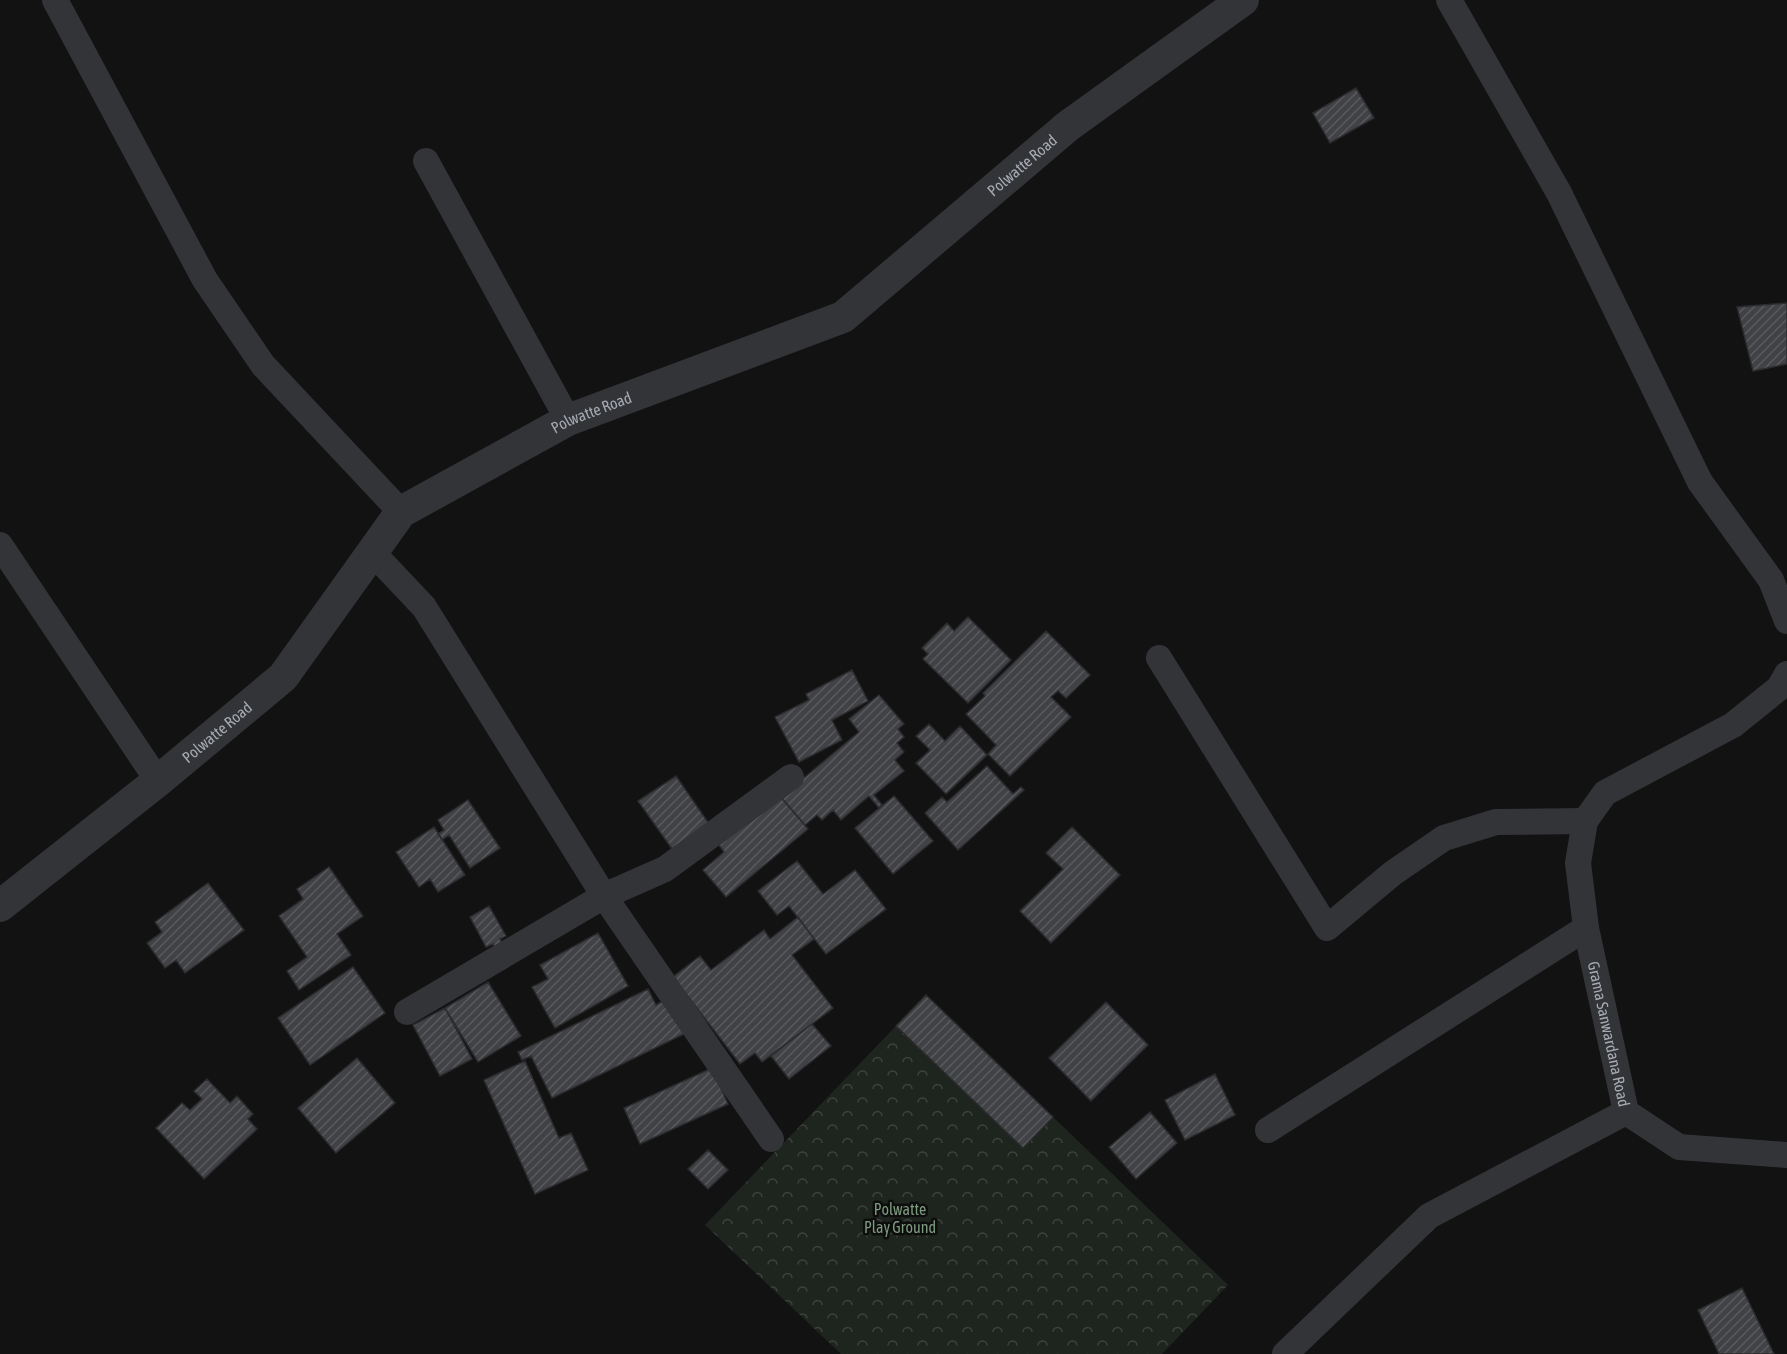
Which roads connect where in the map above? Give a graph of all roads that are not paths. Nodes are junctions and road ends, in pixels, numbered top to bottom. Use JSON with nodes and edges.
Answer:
{"nodes":[{"id":1,"x":55,"y":0,"type":"edge"},
{"id":2,"x":1243,"y":0,"type":"edge"},
{"id":3,"x":1449,"y":0,"type":"edge"},
{"id":4,"x":426,"y":161,"type":"dead end"},
{"id":5,"x":568,"y":420,"type":"junction"},
{"id":6,"x":401,"y":512,"type":"junction"},
{"id":7,"x":0,"y":545,"type":"edge"},
{"id":8,"x":373,"y":553,"type":"junction"},
{"id":9,"x":1787,"y":621,"type":"edge"},
{"id":10,"x":1159,"y":658,"type":"dead end"},
{"id":11,"x":1787,"y":674,"type":"edge"},
{"id":12,"x":791,"y":777,"type":"dead end"},
{"id":13,"x":158,"y":781,"type":"junction"},
{"id":14,"x":1585,"y":821,"type":"junction"},
{"id":15,"x":604,"y":896,"type":"junction"},
{"id":16,"x":0,"y":906,"type":"edge"},
{"id":17,"x":1586,"y":928,"type":"junction"},
{"id":18,"x":407,"y":1012,"type":"dead end"},
{"id":19,"x":1626,"y":1112,"type":"junction"},
{"id":20,"x":1268,"y":1130,"type":"dead end"},
{"id":21,"x":771,"y":1139,"type":"dead end"},
{"id":22,"x":1787,"y":1155,"type":"edge"},
{"id":23,"x":1285,"y":1354,"type":"edge"}],
"edges":[{"from":1,"to":6,"type":"street"},
{"from":2,"to":5,"type":"street","name":"Polwatte Road"},
{"from":3,"to":9,"type":"street"},
{"from":4,"to":5,"type":"street"},
{"from":5,"to":6,"type":"street","name":"Polwatte Road"},
{"from":6,"to":8,"type":"street","name":"Polwatte Road"},
{"from":7,"to":13,"type":"street"},
{"from":8,"to":13,"type":"street","name":"Polwatte Road"},
{"from":8,"to":15,"type":"street"},
{"from":10,"to":14,"type":"street"},
{"from":11,"to":14,"type":"street"},
{"from":12,"to":15,"type":"street"},
{"from":13,"to":16,"type":"street","name":"Polwatte Road"},
{"from":14,"to":17,"type":"street","name":"Grama Sanwardana Road"},
{"from":15,"to":18,"type":"street"},
{"from":15,"to":21,"type":"street"},
{"from":17,"to":19,"type":"street","name":"Grama Sanwardana Road"},
{"from":17,"to":20,"type":"street"},
{"from":19,"to":22,"type":"street","name":"Grama Sanwardana Road"},
{"from":19,"to":23,"type":"street"}]}
